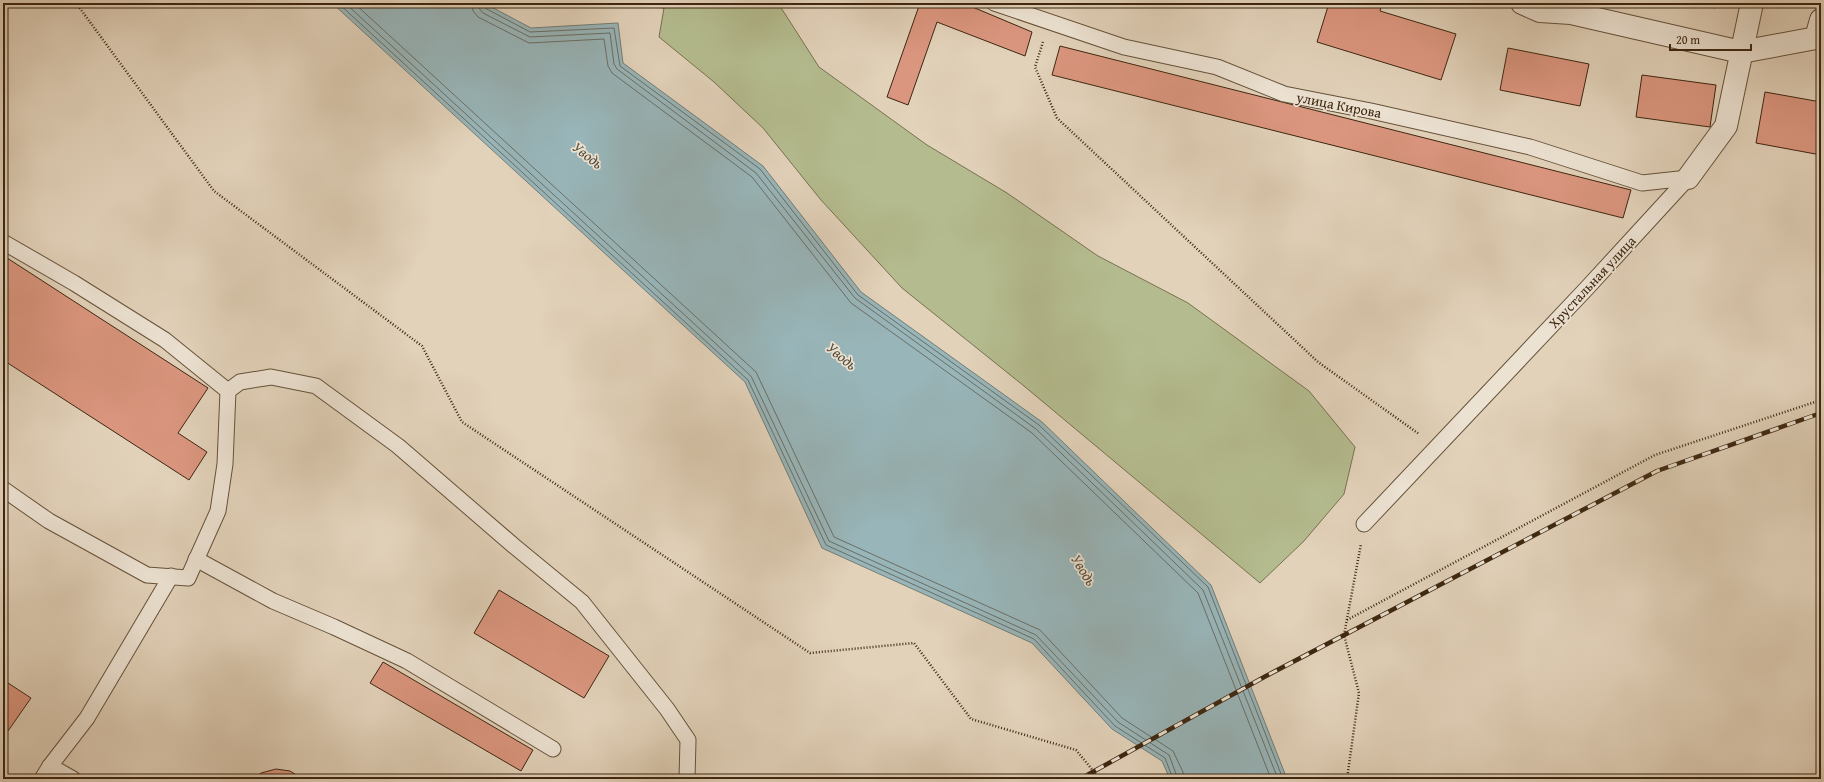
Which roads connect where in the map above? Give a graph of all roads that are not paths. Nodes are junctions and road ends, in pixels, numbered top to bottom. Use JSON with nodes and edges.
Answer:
{"nodes":[{"id":1,"x":994,"y":3,"type":"edge"},
{"id":2,"x":1522,"y":3,"type":"edge"},
{"id":3,"x":1752,"y":3,"type":"edge"},
{"id":4,"x":1821,"y":20,"type":"edge"},
{"id":5,"x":1741,"y":52,"type":"junction"},
{"id":6,"x":1688,"y":178,"type":"junction"},
{"id":7,"x":3,"y":242,"type":"edge"},
{"id":8,"x":228,"y":391,"type":"junction"},
{"id":9,"x":3,"y":488,"type":"edge"},
{"id":10,"x":1364,"y":524,"type":"road end"},
{"id":11,"x":196,"y":559,"type":"junction"},
{"id":12,"x":171,"y":576,"type":"junction"},
{"id":13,"x":553,"y":749,"type":"dead end"},
{"id":14,"x":50,"y":766,"type":"junction"},
{"id":15,"x":42,"y":779,"type":"edge"},
{"id":16,"x":73,"y":779,"type":"edge"},
{"id":17,"x":687,"y":779,"type":"edge"}],
"edges":[{"from":1,"to":6,"type":"lane","name":"улица Кирова"},
{"from":2,"to":5,"type":"street"},
{"from":3,"to":5,"type":"street","name":"Хрустальная улица"},
{"from":4,"to":5,"type":"street"},
{"from":5,"to":6,"type":"street","name":"Хрустальная улица"},
{"from":6,"to":10,"type":"lane","name":"Хрустальная улица"},
{"from":7,"to":8,"type":"lane"},
{"from":8,"to":11,"type":"lane"},
{"from":8,"to":17,"type":"lane"},
{"from":9,"to":12,"type":"lane"},
{"from":11,"to":12,"type":"lane"},
{"from":11,"to":13,"type":"lane"},
{"from":12,"to":14,"type":"lane"},
{"from":14,"to":15,"type":"lane"},
{"from":14,"to":16,"type":"lane"}]}
